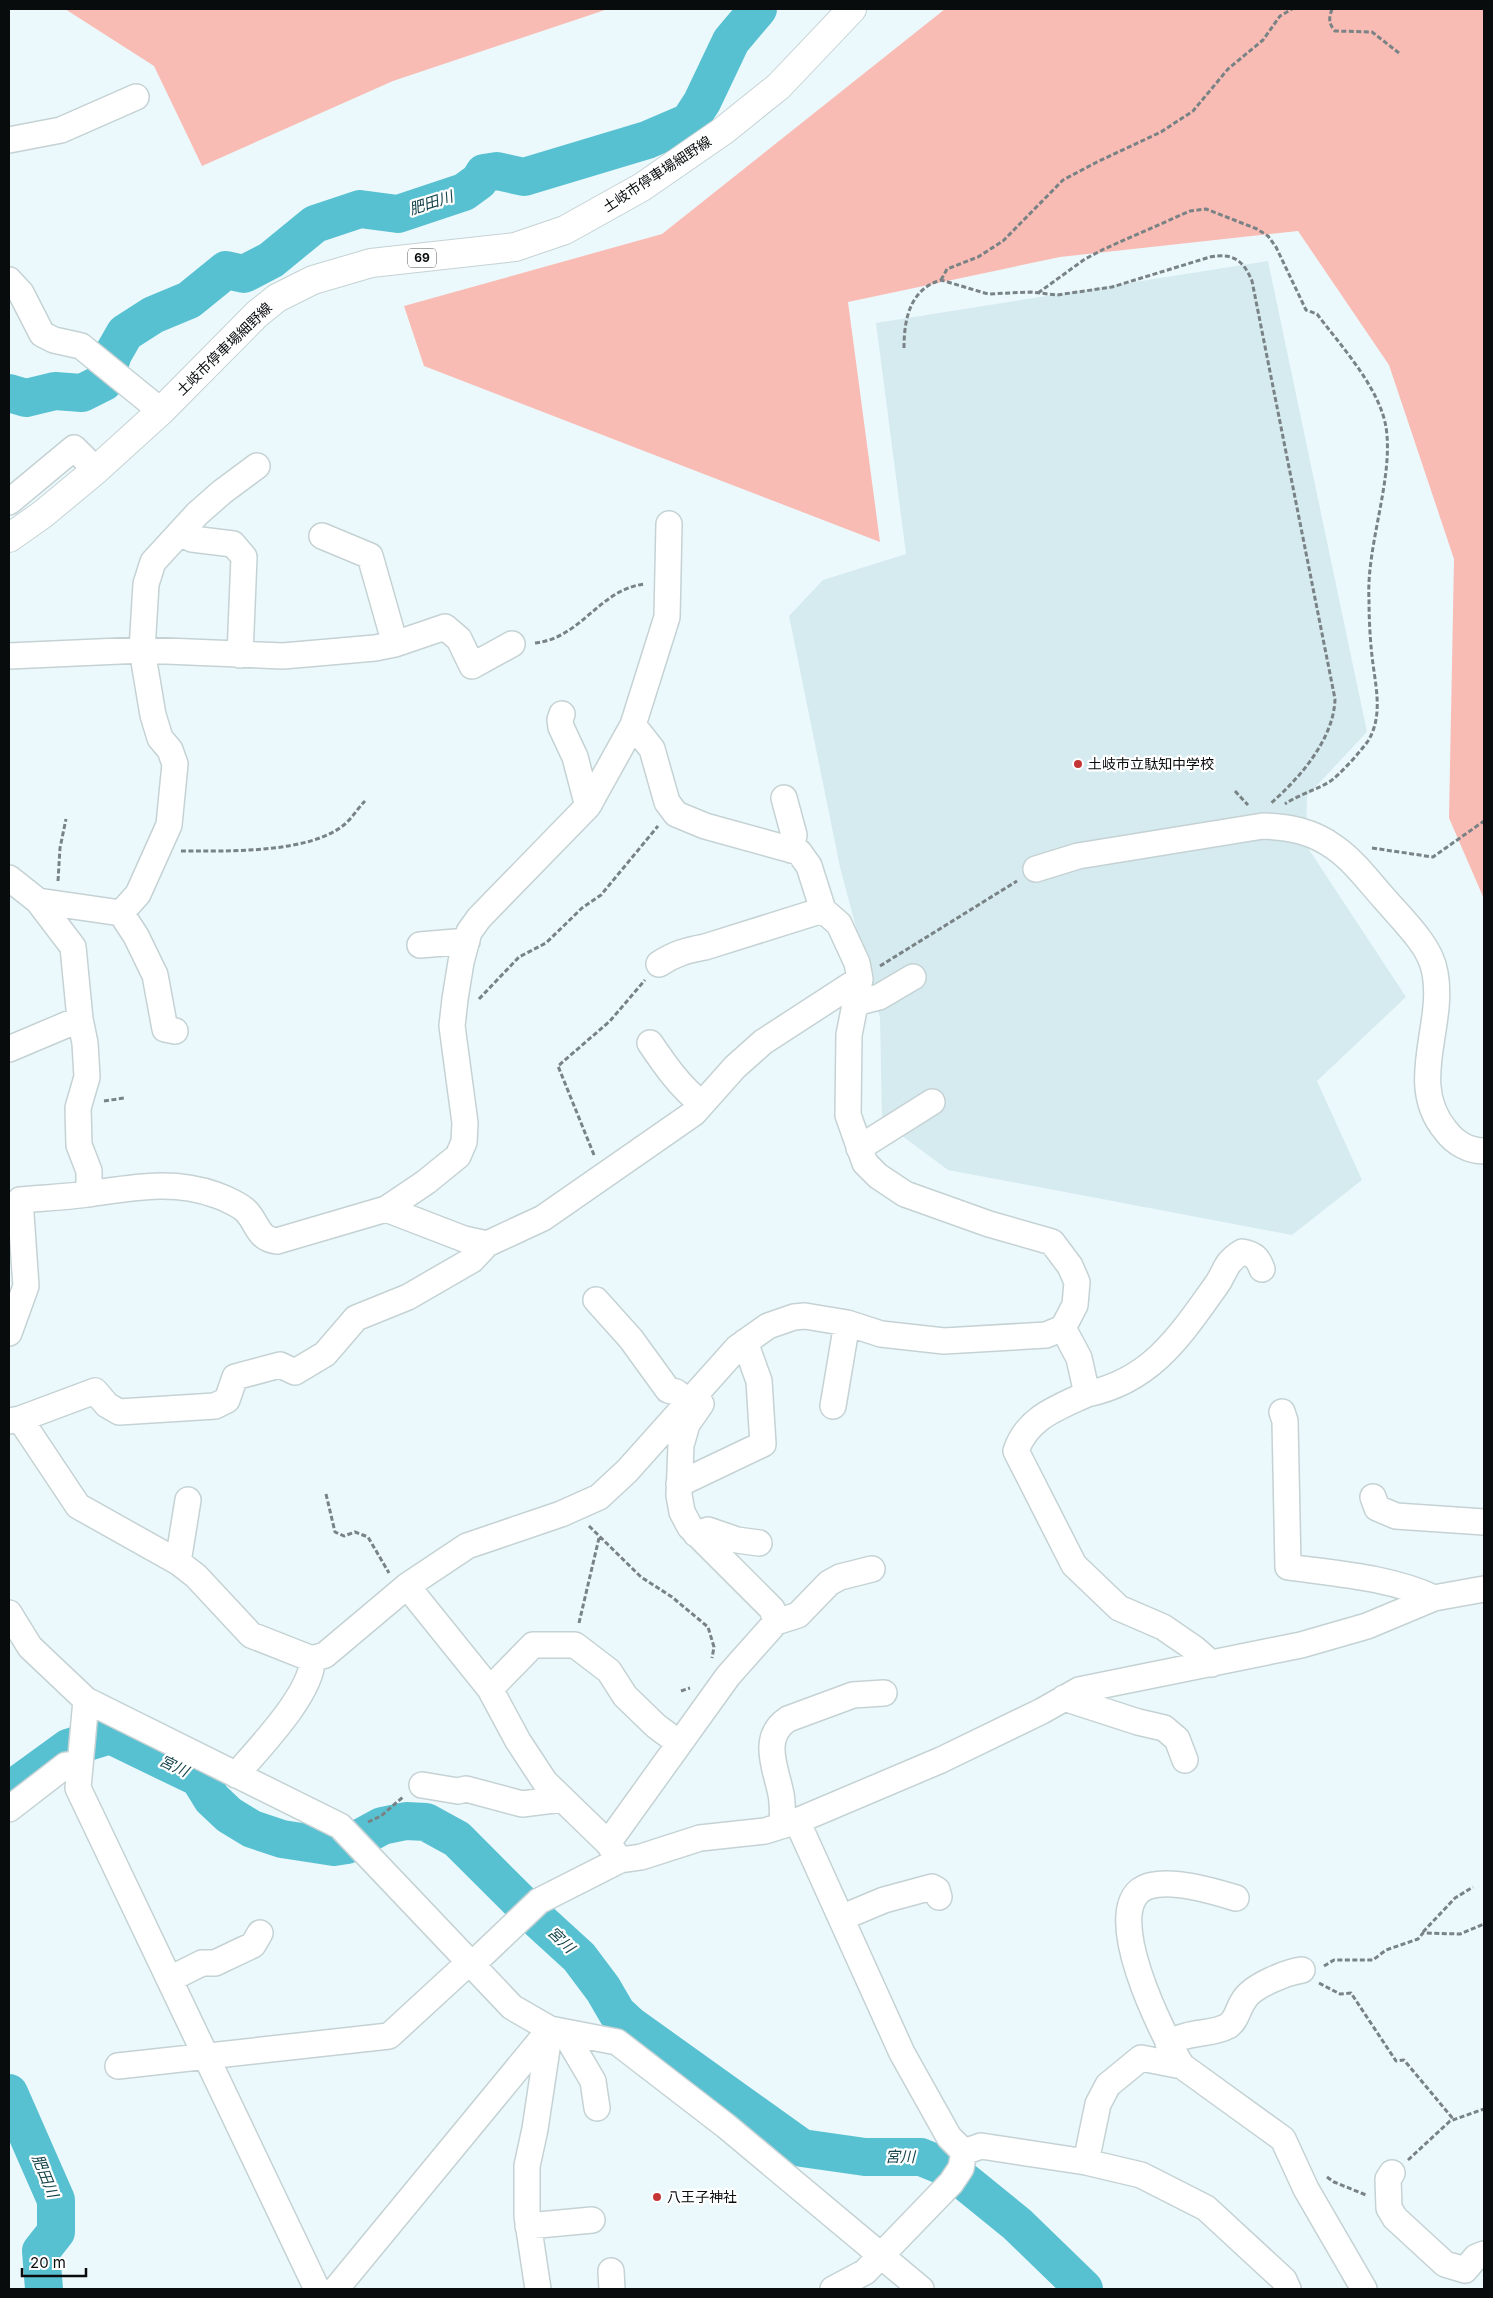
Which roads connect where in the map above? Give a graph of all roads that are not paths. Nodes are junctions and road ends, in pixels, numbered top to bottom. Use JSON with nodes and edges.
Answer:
{"nodes":[{"id":1,"x":852,"y":9,"type":"edge"},
{"id":2,"x":136,"y":98,"type":"dead end"},
{"id":3,"x":9,"y":140,"type":"edge"},
{"id":4,"x":9,"y":280,"type":"edge"},
{"id":5,"x":161,"y":411,"type":"junction"},
{"id":6,"x":257,"y":466,"type":"dead end"},
{"id":7,"x":96,"y":470,"type":"junction"},
{"id":8,"x":9,"y":502,"type":"edge"},
{"id":9,"x":669,"y":524,"type":"dead end"},
{"id":10,"x":180,"y":533,"type":"junction"},
{"id":11,"x":322,"y":536,"type":"dead end"},
{"id":12,"x":9,"y":538,"type":"edge"},
{"id":13,"x":395,"y":644,"type":"junction"},
{"id":14,"x":512,"y":644,"type":"road end"},
{"id":15,"x":142,"y":650,"type":"junction"},
{"id":16,"x":240,"y":655,"type":"junction"},
{"id":17,"x":9,"y":656,"type":"edge"},
{"id":18,"x":562,"y":714,"type":"dead end"},
{"id":19,"x":633,"y":725,"type":"junction"},
{"id":20,"x":784,"y":798,"type":"dead end"},
{"id":21,"x":590,"y":803,"type":"junction"},
{"id":22,"x":791,"y":850,"type":"junction"},
{"id":23,"x":1036,"y":869,"type":"road end"},
{"id":24,"x":9,"y":878,"type":"edge"},
{"id":25,"x":48,"y":903,"type":"junction"},
{"id":26,"x":823,"y":910,"type":"junction"},
{"id":27,"x":121,"y":912,"type":"junction"},
{"id":28,"x":467,"y":941,"type":"junction"},
{"id":29,"x":420,"y":945,"type":"dead end"},
{"id":30,"x":659,"y":964,"type":"road end"},
{"id":31,"x":913,"y":977,"type":"dead end"},
{"id":32,"x":860,"y":978,"type":"junction"},
{"id":33,"x":856,"y":1003,"type":"junction"},
{"id":34,"x":80,"y":1018,"type":"junction"},
{"id":35,"x":175,"y":1031,"type":"dead end"},
{"id":36,"x":650,"y":1043,"type":"dead end"},
{"id":37,"x":9,"y":1048,"type":"edge"},
{"id":38,"x":932,"y":1102,"type":"dead end"},
{"id":39,"x":702,"y":1104,"type":"junction"},
{"id":40,"x":859,"y":1148,"type":"junction"},
{"id":41,"x":1484,"y":1151,"type":"edge"},
{"id":42,"x":89,"y":1194,"type":"junction"},
{"id":43,"x":14,"y":1201,"type":"edge"},
{"id":44,"x":386,"y":1209,"type":"junction"},
{"id":45,"x":487,"y":1244,"type":"junction"},
{"id":46,"x":1262,"y":1269,"type":"dead end"},
{"id":47,"x":596,"y":1300,"type":"dead end"},
{"id":48,"x":847,"y":1323,"type":"junction"},
{"id":49,"x":1063,"y":1328,"type":"junction"},
{"id":50,"x":9,"y":1333,"type":"edge"},
{"id":51,"x":745,"y":1342,"type":"junction"},
{"id":52,"x":1087,"y":1394,"type":"junction"},
{"id":53,"x":694,"y":1396,"type":"junction"},
{"id":54,"x":833,"y":1406,"type":"dead end"},
{"id":55,"x":1282,"y":1412,"type":"dead end"},
{"id":56,"x":14,"y":1420,"type":"edge"},
{"id":57,"x":680,"y":1484,"type":"junction"},
{"id":58,"x":1372,"y":1497,"type":"dead end"},
{"id":59,"x":188,"y":1500,"type":"dead end"},
{"id":60,"x":1484,"y":1522,"type":"edge"},
{"id":61,"x":696,"y":1534,"type":"junction"},
{"id":62,"x":758,"y":1543,"type":"dead end"},
{"id":63,"x":178,"y":1562,"type":"junction"},
{"id":64,"x":872,"y":1570,"type":"dead end"},
{"id":65,"x":404,"y":1588,"type":"junction"},
{"id":66,"x":1484,"y":1589,"type":"edge"},
{"id":67,"x":1434,"y":1598,"type":"junction"},
{"id":68,"x":9,"y":1613,"type":"edge"},
{"id":69,"x":776,"y":1622,"type":"junction"},
{"id":70,"x":312,"y":1659,"type":"junction"},
{"id":71,"x":1212,"y":1664,"type":"junction"},
{"id":72,"x":490,"y":1689,"type":"junction"},
{"id":73,"x":884,"y":1693,"type":"dead end"},
{"id":74,"x":1064,"y":1698,"type":"junction"},
{"id":75,"x":86,"y":1700,"type":"junction"},
{"id":76,"x":679,"y":1743,"type":"junction"},
{"id":77,"x":1185,"y":1760,"type":"dead end"},
{"id":78,"x":80,"y":1761,"type":"junction"},
{"id":79,"x":236,"y":1775,"type":"junction"},
{"id":80,"x":422,"y":1785,"type":"road end"},
{"id":81,"x":562,"y":1799,"type":"junction"},
{"id":82,"x":9,"y":1809,"type":"edge"},
{"id":83,"x":790,"y":1823,"type":"junction"},
{"id":84,"x":614,"y":1852,"type":"junction"},
{"id":85,"x":939,"y":1897,"type":"dead end"},
{"id":86,"x":1236,"y":1898,"type":"dead end"},
{"id":87,"x":842,"y":1918,"type":"junction"},
{"id":88,"x":260,"y":1933,"type":"dead end"},
{"id":89,"x":471,"y":1962,"type":"junction"},
{"id":90,"x":1302,"y":1970,"type":"road end"},
{"id":91,"x":170,"y":1979,"type":"junction"},
{"id":92,"x":559,"y":2031,"type":"junction"},
{"id":93,"x":1168,"y":2043,"type":"junction"},
{"id":94,"x":208,"y":2057,"type":"junction"},
{"id":95,"x":118,"y":2066,"type":"dead end"},
{"id":96,"x":1182,"y":2066,"type":"junction"},
{"id":97,"x":597,"y":2108,"type":"dead end"},
{"id":98,"x":1086,"y":2162,"type":"junction"},
{"id":99,"x":959,"y":2168,"type":"junction"},
{"id":100,"x":1392,"y":2173,"type":"road end"},
{"id":101,"x":592,"y":2220,"type":"dead end"},
{"id":102,"x":528,"y":2226,"type":"junction"},
{"id":103,"x":1484,"y":2254,"type":"edge"},
{"id":104,"x":879,"y":2256,"type":"junction"},
{"id":105,"x":836,"y":2288,"type":"edge"},
{"id":106,"x":317,"y":2289,"type":"edge"},
{"id":107,"x":336,"y":2289,"type":"edge"},
{"id":108,"x":538,"y":2289,"type":"edge"},
{"id":109,"x":921,"y":2289,"type":"edge"},
{"id":110,"x":1288,"y":2289,"type":"edge"},
{"id":111,"x":1364,"y":2289,"type":"edge"}],
"edges":[{"from":1,"to":5,"type":"main road","name":"土岐市停車場細野線","number":"69"},
{"from":2,"to":3,"type":"street"},
{"from":4,"to":5,"type":"street"},
{"from":5,"to":7,"type":"main road","name":"土岐市停車場細野線","number":"69"},
{"from":6,"to":10,"type":"street"},
{"from":7,"to":8,"type":"street"},
{"from":7,"to":12,"type":"main road","name":"土岐市停車場細野線","number":"69"},
{"from":9,"to":19,"type":"street"},
{"from":10,"to":15,"type":"street"},
{"from":10,"to":16,"type":"street"},
{"from":11,"to":13,"type":"street"},
{"from":13,"to":14,"type":"street"},
{"from":13,"to":16,"type":"street"},
{"from":15,"to":16,"type":"street"},
{"from":15,"to":17,"type":"street"},
{"from":15,"to":27,"type":"street"},
{"from":18,"to":21,"type":"street"},
{"from":19,"to":21,"type":"street"},
{"from":19,"to":22,"type":"street"},
{"from":20,"to":22,"type":"street"},
{"from":21,"to":28,"type":"street"},
{"from":22,"to":26,"type":"street"},
{"from":23,"to":41,"type":"street"},
{"from":24,"to":25,"type":"street"},
{"from":25,"to":27,"type":"street"},
{"from":25,"to":34,"type":"street"},
{"from":26,"to":30,"type":"street"},
{"from":26,"to":32,"type":"street"},
{"from":27,"to":35,"type":"street"},
{"from":28,"to":29,"type":"street"},
{"from":28,"to":44,"type":"street"},
{"from":31,"to":33,"type":"street"},
{"from":32,"to":33,"type":"street"},
{"from":32,"to":39,"type":"street"},
{"from":33,"to":40,"type":"street"},
{"from":34,"to":37,"type":"street"},
{"from":34,"to":42,"type":"street"},
{"from":36,"to":39,"type":"street"},
{"from":38,"to":40,"type":"street"},
{"from":39,"to":45,"type":"street"},
{"from":40,"to":49,"type":"street"},
{"from":42,"to":43,"type":"street"},
{"from":42,"to":44,"type":"street"},
{"from":43,"to":50,"type":"street"},
{"from":44,"to":45,"type":"street"},
{"from":45,"to":56,"type":"street"},
{"from":46,"to":52,"type":"street"},
{"from":47,"to":53,"type":"street"},
{"from":48,"to":49,"type":"street"},
{"from":48,"to":51,"type":"street"},
{"from":48,"to":54,"type":"street"},
{"from":49,"to":52,"type":"street"},
{"from":51,"to":53,"type":"street"},
{"from":51,"to":57,"type":"street"},
{"from":52,"to":71,"type":"street"},
{"from":53,"to":57,"type":"street"},
{"from":53,"to":65,"type":"street"},
{"from":55,"to":67,"type":"street"},
{"from":56,"to":63,"type":"street"},
{"from":57,"to":61,"type":"street"},
{"from":58,"to":60,"type":"street"},
{"from":59,"to":63,"type":"street"},
{"from":61,"to":62,"type":"street"},
{"from":61,"to":69,"type":"street"},
{"from":63,"to":70,"type":"street"},
{"from":64,"to":69,"type":"street"},
{"from":65,"to":70,"type":"street"},
{"from":65,"to":72,"type":"street"},
{"from":66,"to":67,"type":"street"},
{"from":67,"to":71,"type":"street"},
{"from":68,"to":75,"type":"street"},
{"from":69,"to":76,"type":"street"},
{"from":70,"to":79,"type":"street"},
{"from":71,"to":74,"type":"street"},
{"from":72,"to":76,"type":"street"},
{"from":72,"to":81,"type":"street"},
{"from":73,"to":83,"type":"street"},
{"from":74,"to":77,"type":"street"},
{"from":74,"to":83,"type":"street"},
{"from":75,"to":78,"type":"street"},
{"from":75,"to":79,"type":"street"},
{"from":76,"to":84,"type":"street"},
{"from":78,"to":82,"type":"street"},
{"from":78,"to":91,"type":"street"},
{"from":79,"to":89,"type":"street"},
{"from":80,"to":81,"type":"street"},
{"from":81,"to":84,"type":"street"},
{"from":83,"to":84,"type":"street"},
{"from":83,"to":87,"type":"street"},
{"from":84,"to":89,"type":"street"},
{"from":85,"to":87,"type":"street"},
{"from":86,"to":93,"type":"street"},
{"from":87,"to":99,"type":"street"},
{"from":88,"to":91,"type":"street"},
{"from":89,"to":92,"type":"street"},
{"from":89,"to":94,"type":"street"},
{"from":90,"to":93,"type":"street"},
{"from":91,"to":94,"type":"street"},
{"from":92,"to":97,"type":"street"},
{"from":92,"to":102,"type":"street"},
{"from":92,"to":104,"type":"street"},
{"from":92,"to":107,"type":"street"},
{"from":93,"to":96,"type":"street"},
{"from":94,"to":95,"type":"street"},
{"from":94,"to":106,"type":"street"},
{"from":96,"to":98,"type":"street"},
{"from":96,"to":111,"type":"street"},
{"from":98,"to":99,"type":"street"},
{"from":98,"to":110,"type":"street"},
{"from":99,"to":104,"type":"street"},
{"from":100,"to":103,"type":"street"},
{"from":101,"to":102,"type":"street"},
{"from":102,"to":108,"type":"street"},
{"from":104,"to":105,"type":"street"},
{"from":104,"to":109,"type":"street"}]}
